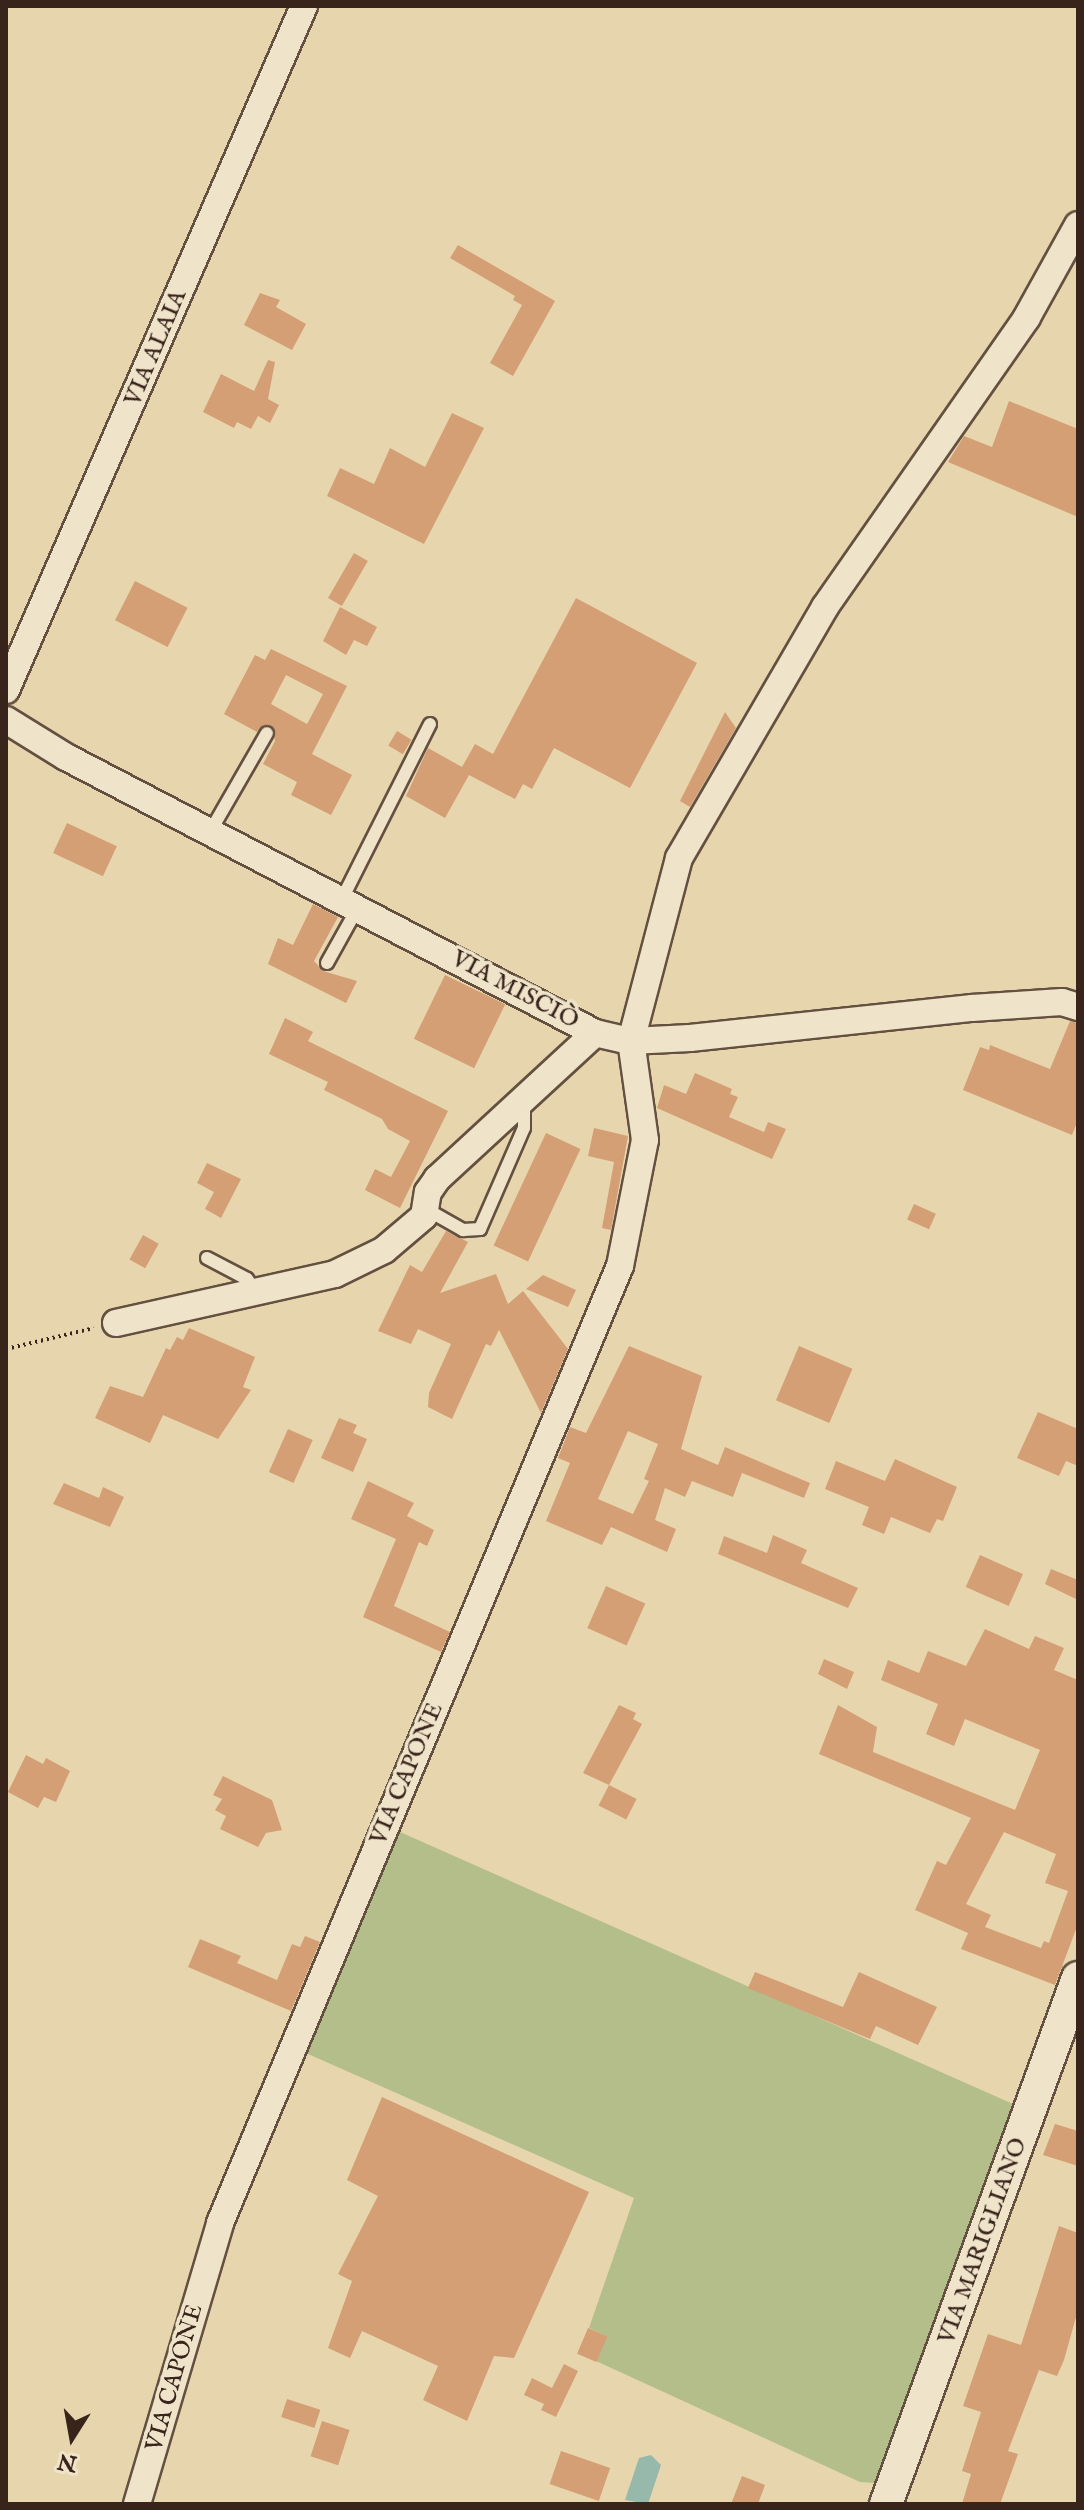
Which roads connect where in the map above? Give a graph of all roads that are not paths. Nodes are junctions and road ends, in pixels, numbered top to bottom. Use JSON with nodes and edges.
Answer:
{"nodes":[{"id":1,"x":304,"y":6,"type":"edge"},
{"id":2,"x":1078,"y":225,"type":"edge"},
{"id":3,"x":6,"y":690,"type":"edge"},
{"id":4,"x":6,"y":720,"type":"edge"},
{"id":5,"x":430,"y":724,"type":"dead end"},
{"id":6,"x":267,"y":733,"type":"dead end"},
{"id":7,"x":210,"y":832,"type":"junction"},
{"id":8,"x":349,"y":905,"type":"junction"},
{"id":9,"x":327,"y":963,"type":"dead end"},
{"id":10,"x":1078,"y":1007,"type":"edge"},
{"id":11,"x":595,"y":1033,"type":"junction"},
{"id":12,"x":631,"y":1041,"type":"junction"},
{"id":13,"x":524,"y":1099,"type":"junction"},
{"id":14,"x":426,"y":1209,"type":"junction"},
{"id":15,"x":207,"y":1258,"type":"dead end"},
{"id":16,"x":256,"y":1292,"type":"junction"},
{"id":17,"x":116,"y":1323,"type":"road end"},
{"id":18,"x":1078,"y":1978,"type":"edge"},
{"id":19,"x":137,"y":2504,"type":"edge"},
{"id":20,"x":886,"y":2504,"type":"edge"}],
"edges":[{"from":1,"to":3,"type":"street","name":"VIA ALAIA"},
{"from":2,"to":12,"type":"street"},
{"from":4,"to":7,"type":"street","name":"VIA MISCIÒ"},
{"from":5,"to":8,"type":"lane"},
{"from":6,"to":7,"type":"lane"},
{"from":7,"to":8,"type":"street","name":"VIA MISCIÒ"},
{"from":8,"to":9,"type":"lane"},
{"from":8,"to":11,"type":"street","name":"VIA MISCIÒ"},
{"from":10,"to":12,"type":"street","name":"VIA MISCIÒ"},
{"from":11,"to":12,"type":"street","name":"VIA MISCIÒ"},
{"from":11,"to":13,"type":"street"},
{"from":12,"to":19,"type":"street","name":"VIA CAPONE"},
{"from":13,"to":14,"type":"street"},
{"from":13,"to":14,"type":"lane"},
{"from":14,"to":16,"type":"street"},
{"from":15,"to":16,"type":"lane"},
{"from":16,"to":17,"type":"street"},
{"from":18,"to":20,"type":"street","name":"VIA MARIGLIANO"}]}
